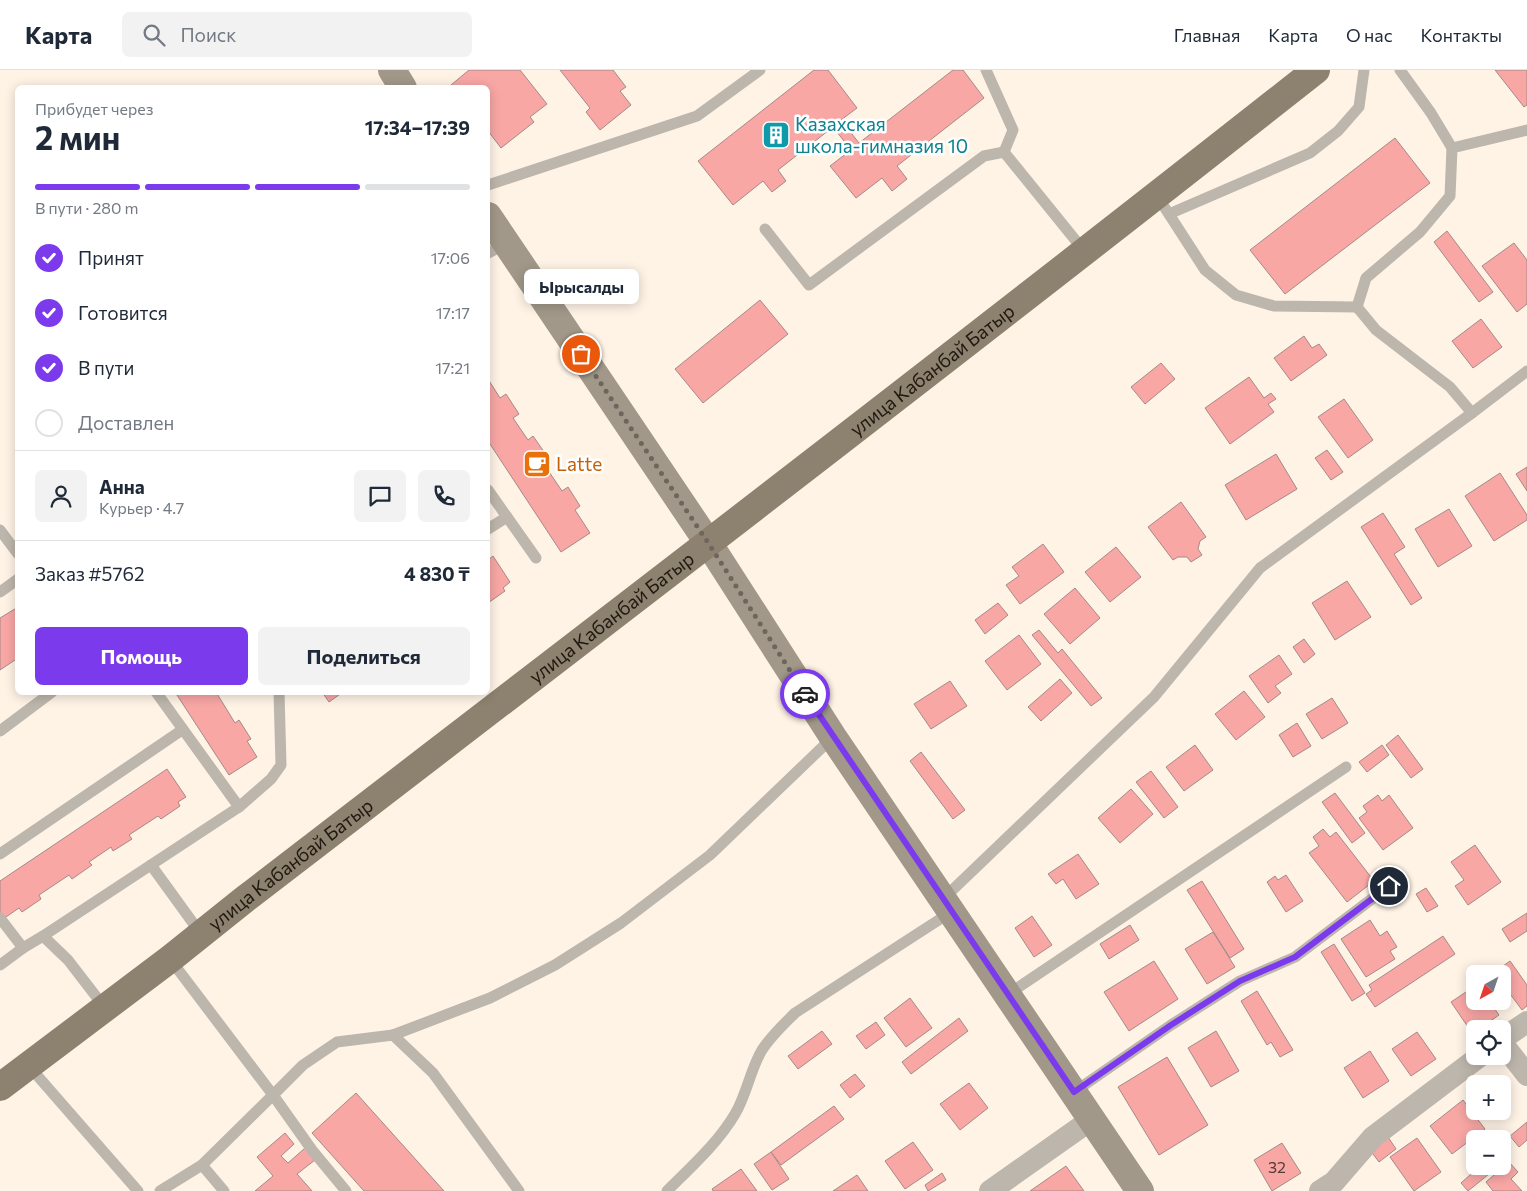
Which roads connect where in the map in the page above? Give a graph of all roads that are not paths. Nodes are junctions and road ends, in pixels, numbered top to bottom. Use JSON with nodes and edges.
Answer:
{"nodes":[{"id":1,"x":392,"y":70,"type":"edge"},
{"id":2,"x":760,"y":70,"type":"edge"},
{"id":3,"x":986,"y":70,"type":"edge"},
{"id":4,"x":1316,"y":70,"type":"edge"},
{"id":5,"x":1364,"y":70,"type":"edge"},
{"id":6,"x":1400,"y":70,"type":"edge"},
{"id":7,"x":401,"y":85,"type":"edge"},
{"id":8,"x":1527,"y":130,"type":"edge"},
{"id":9,"x":1452,"y":148,"type":"junction"},
{"id":10,"x":1004,"y":152,"type":"junction"},
{"id":11,"x":490,"y":184,"type":"edge"},
{"id":12,"x":1162,"y":205,"type":"junction"},
{"id":13,"x":490,"y":223,"type":"edge"},
{"id":14,"x":765,"y":229,"type":"dead end"},
{"id":15,"x":497,"y":249,"type":"edge"},
{"id":16,"x":1085,"y":252,"type":"junction"},
{"id":17,"x":1356,"y":307,"type":"junction"},
{"id":18,"x":1527,"y":371,"type":"edge"},
{"id":19,"x":1472,"y":414,"type":"junction"},
{"id":20,"x":490,"y":493,"type":"edge"},
{"id":21,"x":508,"y":517,"type":"junction"},
{"id":22,"x":490,"y":528,"type":"edge"},
{"id":23,"x":0,"y":530,"type":"edge"},
{"id":24,"x":709,"y":544,"type":"junction"},
{"id":25,"x":15,"y":550,"type":"edge"},
{"id":26,"x":536,"y":558,"type":"dead end"},
{"id":27,"x":15,"y":581,"type":"edge"},
{"id":28,"x":0,"y":592,"type":"edge"},
{"id":29,"x":48,"y":695,"type":"edge"},
{"id":30,"x":158,"y":695,"type":"edge"},
{"id":31,"x":279,"y":695,"type":"edge"},
{"id":32,"x":182,"y":730,"type":"junction"},
{"id":33,"x":0,"y":731,"type":"edge"},
{"id":34,"x":833,"y":737,"type":"junction"},
{"id":35,"x":1346,"y":766,"type":"dead end"},
{"id":36,"x":239,"y":807,"type":"junction"},
{"id":37,"x":0,"y":854,"type":"edge"},
{"id":38,"x":151,"y":865,"type":"junction"},
{"id":39,"x":1389,"y":886,"type":"dead end"},
{"id":40,"x":947,"y":906,"type":"junction"},
{"id":41,"x":0,"y":918,"type":"edge"},
{"id":42,"x":201,"y":934,"type":"junction"},
{"id":43,"x":43,"y":936,"type":"junction"},
{"id":44,"x":23,"y":948,"type":"junction"},
{"id":45,"x":170,"y":959,"type":"junction"},
{"id":46,"x":0,"y":965,"type":"edge"},
{"id":47,"x":1007,"y":995,"type":"junction"},
{"id":48,"x":105,"y":1008,"type":"junction"},
{"id":49,"x":1527,"y":1022,"type":"edge"},
{"id":50,"x":1511,"y":1033,"type":"edge"},
{"id":51,"x":393,"y":1035,"type":"junction"},
{"id":52,"x":1511,"y":1055,"type":"edge"},
{"id":53,"x":28,"y":1065,"type":"junction"},
{"id":54,"x":1468,"y":1065,"type":"edge"},
{"id":55,"x":1527,"y":1075,"type":"edge"},
{"id":56,"x":0,"y":1087,"type":"edge"},
{"id":57,"x":1074,"y":1092,"type":"junction"},
{"id":58,"x":273,"y":1096,"type":"junction"},
{"id":59,"x":1092,"y":1119,"type":"junction"},
{"id":60,"x":202,"y":1166,"type":"junction"},
{"id":61,"x":991,"y":1190,"type":"edge"},
{"id":62,"x":138,"y":1191,"type":"edge"},
{"id":63,"x":160,"y":1191,"type":"edge"},
{"id":64,"x":224,"y":1191,"type":"edge"},
{"id":65,"x":346,"y":1191,"type":"edge"},
{"id":66,"x":519,"y":1191,"type":"edge"},
{"id":67,"x":667,"y":1191,"type":"edge"},
{"id":68,"x":1140,"y":1191,"type":"edge"},
{"id":69,"x":1320,"y":1191,"type":"edge"}],
"edges":[{"from":1,"to":7,"type":"street"},
{"from":2,"to":11,"type":"lane"},
{"from":3,"to":10,"type":"lane"},
{"from":4,"to":12,"type":"main road","name":"улица Кабанбай Батыр"},
{"from":5,"to":12,"type":"lane"},
{"from":6,"to":9,"type":"lane"},
{"from":8,"to":9,"type":"lane"},
{"from":9,"to":17,"type":"lane"},
{"from":10,"to":14,"type":"lane"},
{"from":10,"to":16,"type":"lane"},
{"from":12,"to":16,"type":"main road","name":"улица Кабанбай Батыр"},
{"from":12,"to":17,"type":"lane"},
{"from":13,"to":15,"type":"street"},
{"from":15,"to":24,"type":"street"},
{"from":16,"to":24,"type":"main road","name":"улица Кабанбай Батыр"},
{"from":17,"to":19,"type":"lane"},
{"from":18,"to":19,"type":"lane"},
{"from":19,"to":40,"type":"lane"},
{"from":20,"to":21,"type":"lane"},
{"from":21,"to":22,"type":"lane"},
{"from":21,"to":26,"type":"lane"},
{"from":23,"to":25,"type":"lane"},
{"from":24,"to":34,"type":"street"},
{"from":24,"to":42,"type":"main road","name":"улица Кабанбай Батыр"},
{"from":27,"to":28,"type":"lane"},
{"from":29,"to":33,"type":"lane"},
{"from":30,"to":32,"type":"lane"},
{"from":31,"to":36,"type":"lane"},
{"from":32,"to":36,"type":"lane"},
{"from":32,"to":37,"type":"lane"},
{"from":34,"to":40,"type":"street"},
{"from":34,"to":51,"type":"lane"},
{"from":35,"to":47,"type":"lane"},
{"from":36,"to":38,"type":"lane"},
{"from":38,"to":42,"type":"lane"},
{"from":38,"to":43,"type":"lane"},
{"from":39,"to":57,"type":"lane"},
{"from":40,"to":47,"type":"street"},
{"from":40,"to":67,"type":"lane"},
{"from":41,"to":44,"type":"lane"},
{"from":42,"to":45,"type":"main road","name":"улица Кабанбай Батыр"},
{"from":43,"to":44,"type":"lane"},
{"from":43,"to":48,"type":"lane"},
{"from":44,"to":46,"type":"lane"},
{"from":45,"to":48,"type":"main road","name":"улица Кабанбай Батыр"},
{"from":45,"to":58,"type":"lane"},
{"from":47,"to":57,"type":"street"},
{"from":48,"to":53,"type":"main road","name":"улица Кабанбай Батыр"},
{"from":49,"to":50,"type":"street"},
{"from":51,"to":58,"type":"lane"},
{"from":51,"to":66,"type":"lane"},
{"from":52,"to":55,"type":"street"},
{"from":53,"to":56,"type":"main road","name":"улица Кабанбай Батыр"},
{"from":53,"to":62,"type":"lane"},
{"from":54,"to":69,"type":"street"},
{"from":57,"to":59,"type":"street"},
{"from":58,"to":60,"type":"lane"},
{"from":58,"to":65,"type":"lane"},
{"from":59,"to":61,"type":"street"},
{"from":59,"to":68,"type":"street"},
{"from":60,"to":63,"type":"lane"},
{"from":60,"to":64,"type":"lane"}]}
